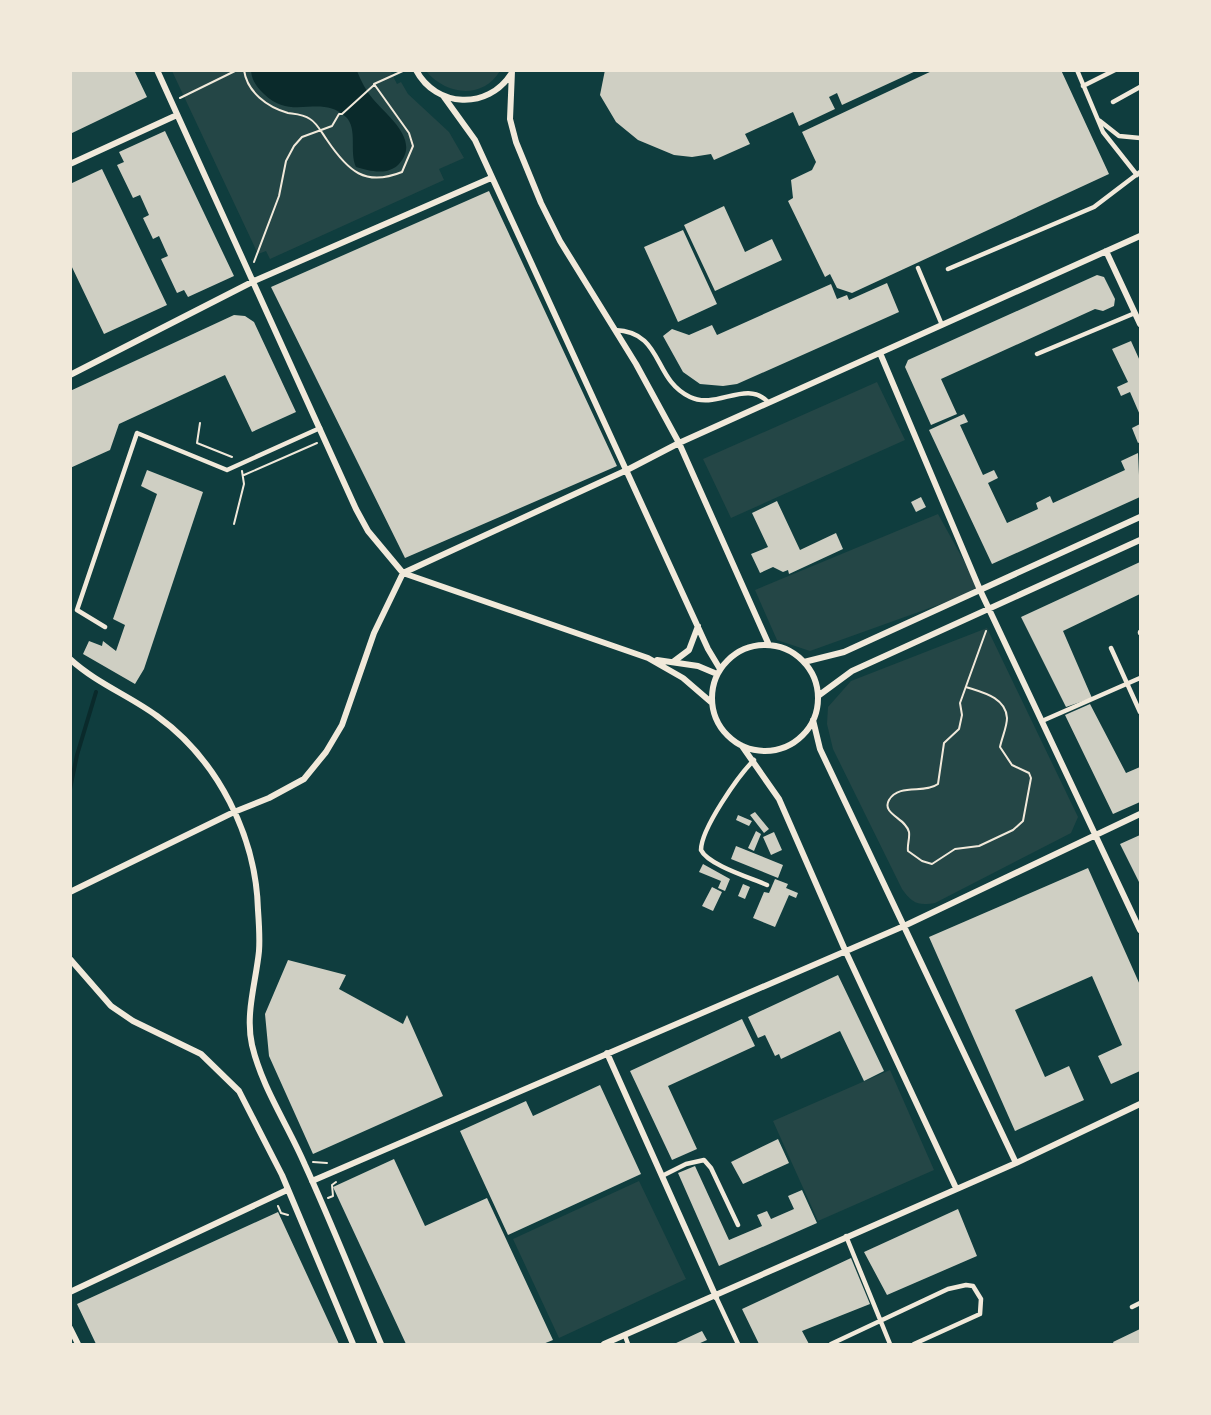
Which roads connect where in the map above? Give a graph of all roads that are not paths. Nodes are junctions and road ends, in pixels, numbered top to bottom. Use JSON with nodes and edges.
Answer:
{"nodes":[{"id":1,"x":157,"y":70,"type":"edge"},
{"id":2,"x":416,"y":70,"type":"edge"},
{"id":3,"x":1077,"y":70,"type":"edge"},
{"id":4,"x":1115,"y":70,"type":"edge"},
{"id":5,"x":512,"y":71,"type":"edge"},
{"id":6,"x":1083,"y":86,"type":"junction"},
{"id":7,"x":1140,"y":87,"type":"edge"},
{"id":8,"x":444,"y":97,"type":"junction"},
{"id":9,"x":1113,"y":102,"type":"dead end"},
{"id":10,"x":177,"y":115,"type":"junction"},
{"id":11,"x":1100,"y":121,"type":"junction"},
{"id":12,"x":1140,"y":138,"type":"edge"},
{"id":13,"x":70,"y":164,"type":"edge"},
{"id":14,"x":1139,"y":173,"type":"edge"},
{"id":15,"x":491,"y":178,"type":"junction"},
{"id":16,"x":1140,"y":236,"type":"edge"},
{"id":17,"x":1106,"y":251,"type":"junction"},
{"id":18,"x":918,"y":268,"type":"dead end"},
{"id":19,"x":948,"y":269,"type":"dead end"},
{"id":20,"x":254,"y":281,"type":"junction"},
{"id":21,"x":1135,"y":313,"type":"junction"},
{"id":22,"x":1140,"y":324,"type":"edge"},
{"id":23,"x":942,"y":325,"type":"junction"},
{"id":24,"x":615,"y":330,"type":"junction"},
{"id":25,"x":880,"y":353,"type":"junction"},
{"id":26,"x":1037,"y":354,"type":"dead end"},
{"id":27,"x":70,"y":375,"type":"edge"},
{"id":28,"x":768,"y":402,"type":"junction"},
{"id":29,"x":320,"y":428,"type":"junction"},
{"id":30,"x":679,"y":443,"type":"junction"},
{"id":31,"x":627,"y":470,"type":"junction"},
{"id":32,"x":1140,"y":517,"type":"edge"},
{"id":33,"x":1140,"y":540,"type":"edge"},
{"id":34,"x":403,"y":573,"type":"junction"},
{"id":35,"x":980,"y":590,"type":"junction"},
{"id":36,"x":989,"y":609,"type":"junction"},
{"id":37,"x":105,"y":627,"type":"dead end"},
{"id":38,"x":698,"y":627,"type":"junction"},
{"id":39,"x":769,"y":645,"type":"junction"},
{"id":40,"x":1111,"y":648,"type":"dead end"},
{"id":41,"x":648,"y":658,"type":"junction"},
{"id":42,"x":70,"y":659,"type":"edge"},
{"id":43,"x":673,"y":662,"type":"junction"},
{"id":44,"x":804,"y":662,"type":"junction"},
{"id":45,"x":718,"y":672,"type":"junction"},
{"id":46,"x":1140,"y":678,"type":"edge"},
{"id":47,"x":1127,"y":684,"type":"junction"},
{"id":48,"x":818,"y":696,"type":"junction"},
{"id":49,"x":712,"y":703,"type":"junction"},
{"id":50,"x":1140,"y":712,"type":"edge"},
{"id":51,"x":813,"y":720,"type":"junction"},
{"id":52,"x":1042,"y":721,"type":"junction"},
{"id":53,"x":742,"y":746,"type":"junction"},
{"id":54,"x":754,"y":760,"type":"junction"},
{"id":55,"x":234,"y":812,"type":"junction"},
{"id":56,"x":1140,"y":814,"type":"edge"},
{"id":57,"x":1095,"y":834,"type":"junction"},
{"id":58,"x":767,"y":885,"type":"dead end"},
{"id":59,"x":70,"y":891,"type":"edge"},
{"id":60,"x":904,"y":927,"type":"junction"},
{"id":61,"x":1140,"y":930,"type":"edge"},
{"id":62,"x":845,"y":950,"type":"junction"},
{"id":63,"x":70,"y":959,"type":"edge"},
{"id":64,"x":607,"y":1053,"type":"junction"},
{"id":65,"x":1140,"y":1104,"type":"edge"},
{"id":66,"x":1016,"y":1163,"type":"junction"},
{"id":67,"x":662,"y":1176,"type":"junction"},
{"id":68,"x":312,"y":1181,"type":"junction"},
{"id":69,"x":956,"y":1188,"type":"junction"},
{"id":70,"x":287,"y":1190,"type":"junction"},
{"id":71,"x":738,"y":1225,"type":"dead end"},
{"id":72,"x":846,"y":1236,"type":"junction"},
{"id":73,"x":70,"y":1292,"type":"edge"},
{"id":74,"x":716,"y":1297,"type":"junction"},
{"id":75,"x":1140,"y":1303,"type":"edge"},
{"id":76,"x":1132,"y":1307,"type":"dead end"},
{"id":77,"x":880,"y":1322,"type":"junction"},
{"id":78,"x":70,"y":1328,"type":"edge"},
{"id":79,"x":625,"y":1336,"type":"junction"},
{"id":80,"x":78,"y":1344,"type":"edge"},
{"id":81,"x":353,"y":1344,"type":"edge"},
{"id":82,"x":381,"y":1344,"type":"edge"},
{"id":83,"x":604,"y":1344,"type":"edge"},
{"id":84,"x":628,"y":1344,"type":"edge"},
{"id":85,"x":738,"y":1344,"type":"edge"},
{"id":86,"x":831,"y":1344,"type":"edge"},
{"id":87,"x":890,"y":1344,"type":"edge"},
{"id":88,"x":914,"y":1344,"type":"edge"}],
"edges":[{"from":1,"to":10,"type":"street"},
{"from":2,"to":8,"type":"street"},
{"from":3,"to":6,"type":"lane"},
{"from":4,"to":6,"type":"lane"},
{"from":5,"to":8,"type":"street"},
{"from":5,"to":24,"type":"street"},
{"from":6,"to":11,"type":"lane"},
{"from":7,"to":9,"type":"lane"},
{"from":8,"to":15,"type":"street"},
{"from":10,"to":13,"type":"street"},
{"from":10,"to":20,"type":"street"},
{"from":11,"to":12,"type":"lane"},
{"from":11,"to":14,"type":"lane"},
{"from":14,"to":19,"type":"lane"},
{"from":15,"to":20,"type":"street"},
{"from":15,"to":31,"type":"street"},
{"from":16,"to":17,"type":"street"},
{"from":17,"to":21,"type":"street"},
{"from":17,"to":23,"type":"street"},
{"from":18,"to":23,"type":"lane"},
{"from":20,"to":27,"type":"street"},
{"from":20,"to":29,"type":"street"},
{"from":21,"to":22,"type":"street"},
{"from":21,"to":26,"type":"lane"},
{"from":23,"to":25,"type":"street"},
{"from":24,"to":28,"type":"lane"},
{"from":24,"to":30,"type":"street"},
{"from":25,"to":28,"type":"street"},
{"from":25,"to":35,"type":"street"},
{"from":28,"to":30,"type":"street"},
{"from":29,"to":34,"type":"street"},
{"from":29,"to":37,"type":"lane"},
{"from":30,"to":31,"type":"street"},
{"from":30,"to":39,"type":"street"},
{"from":31,"to":34,"type":"street"},
{"from":31,"to":38,"type":"street"},
{"from":32,"to":35,"type":"street"},
{"from":33,"to":36,"type":"street"},
{"from":34,"to":41,"type":"street"},
{"from":34,"to":55,"type":"street"},
{"from":35,"to":36,"type":"street"},
{"from":35,"to":44,"type":"street"},
{"from":36,"to":48,"type":"street"},
{"from":36,"to":52,"type":"street"},
{"from":38,"to":43,"type":"street"},
{"from":38,"to":45,"type":"street"},
{"from":39,"to":44,"type":"street"},
{"from":39,"to":45,"type":"street"},
{"from":40,"to":47,"type":"lane"},
{"from":41,"to":43,"type":"street"},
{"from":41,"to":49,"type":"street"},
{"from":42,"to":55,"type":"street"},
{"from":43,"to":45,"type":"street"},
{"from":44,"to":48,"type":"street"},
{"from":45,"to":49,"type":"street"},
{"from":46,"to":47,"type":"lane"},
{"from":47,"to":50,"type":"lane"},
{"from":47,"to":52,"type":"lane"},
{"from":48,"to":51,"type":"street"},
{"from":49,"to":53,"type":"street"},
{"from":51,"to":53,"type":"street"},
{"from":51,"to":60,"type":"street"},
{"from":52,"to":57,"type":"street"},
{"from":53,"to":54,"type":"street"},
{"from":54,"to":58,"type":"lane"},
{"from":54,"to":62,"type":"street"},
{"from":55,"to":59,"type":"street"},
{"from":55,"to":68,"type":"street"},
{"from":56,"to":57,"type":"street"},
{"from":57,"to":60,"type":"street"},
{"from":57,"to":61,"type":"street"},
{"from":60,"to":62,"type":"street"},
{"from":60,"to":66,"type":"street"},
{"from":62,"to":64,"type":"street"},
{"from":62,"to":69,"type":"street"},
{"from":63,"to":70,"type":"street"},
{"from":64,"to":67,"type":"street"},
{"from":64,"to":68,"type":"street"},
{"from":65,"to":66,"type":"street"},
{"from":66,"to":69,"type":"street"},
{"from":67,"to":71,"type":"lane"},
{"from":67,"to":74,"type":"street"},
{"from":68,"to":82,"type":"street"},
{"from":69,"to":72,"type":"street"},
{"from":70,"to":73,"type":"street"},
{"from":70,"to":81,"type":"street"},
{"from":72,"to":74,"type":"street"},
{"from":72,"to":77,"type":"lane"},
{"from":74,"to":79,"type":"street"},
{"from":74,"to":85,"type":"lane"},
{"from":75,"to":76,"type":"lane"},
{"from":77,"to":86,"type":"lane"},
{"from":77,"to":87,"type":"lane"},
{"from":77,"to":88,"type":"lane"},
{"from":78,"to":80,"type":"street"},
{"from":79,"to":83,"type":"street"},
{"from":79,"to":84,"type":"lane"}]}
